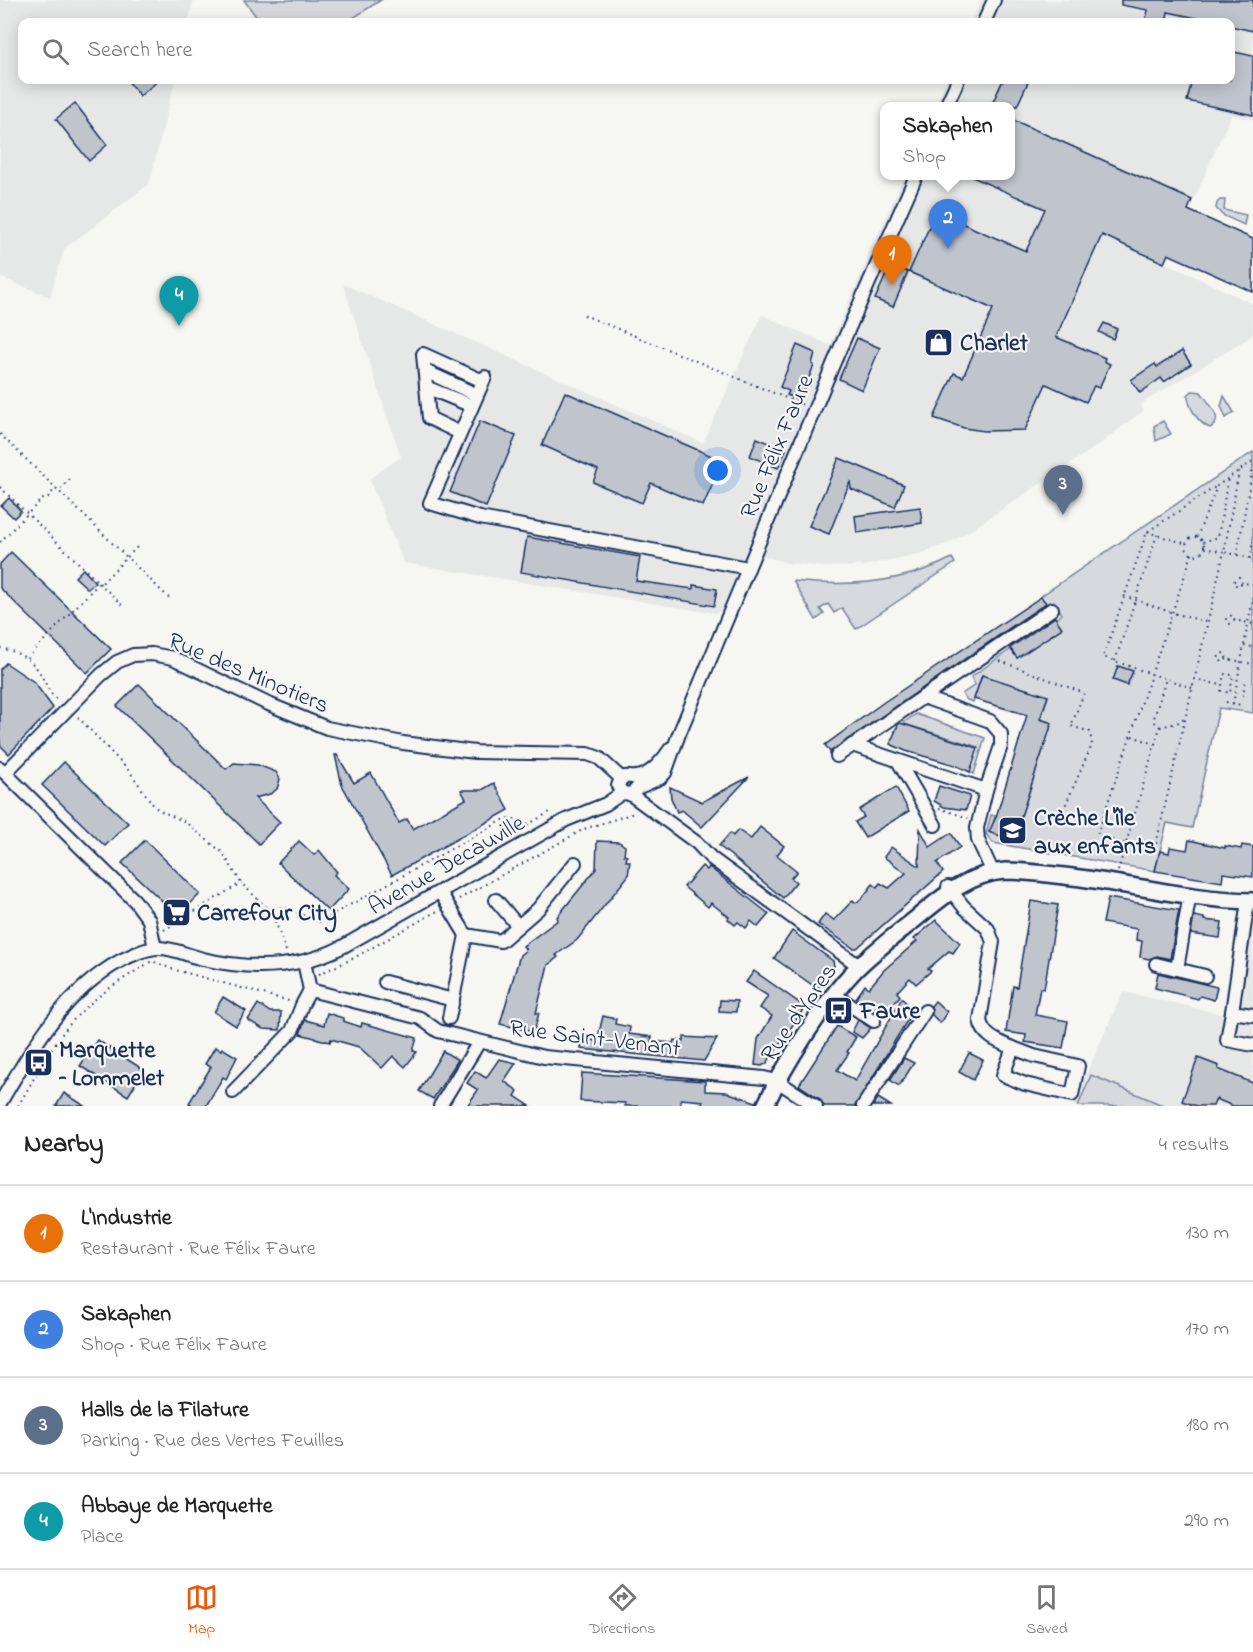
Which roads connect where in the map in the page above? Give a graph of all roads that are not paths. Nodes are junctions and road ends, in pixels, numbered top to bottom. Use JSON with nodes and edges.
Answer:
{"nodes":[{"id":1,"x":994,"y":0,"type":"edge"},
{"id":2,"x":986,"y":18,"type":"edge"},
{"id":3,"x":956,"y":84,"type":"edge"},
{"id":4,"x":948,"y":102,"type":"edge"},
{"id":5,"x":914,"y":180,"type":"edge"},
{"id":6,"x":425,"y":371,"type":"junction"},
{"id":7,"x":426,"y":387,"type":"junction"},
{"id":8,"x":474,"y":400,"type":"junction"},
{"id":9,"x":460,"y":433,"type":"junction"},
{"id":10,"x":748,"y":568,"type":"junction"},
{"id":11,"x":1053,"y":609,"type":"dead end"},
{"id":12,"x":923,"y":697,"type":"junction"},
{"id":13,"x":852,"y":745,"type":"junction"},
{"id":14,"x":837,"y":756,"type":"dead end"},
{"id":15,"x":898,"y":760,"type":"junction"},
{"id":16,"x":3,"y":770,"type":"edge"},
{"id":17,"x":629,"y":786,"type":"junction"},
{"id":18,"x":986,"y":790,"type":"junction"},
{"id":19,"x":935,"y":825,"type":"dead end"},
{"id":20,"x":575,"y":863,"type":"dead end"},
{"id":21,"x":991,"y":868,"type":"junction"},
{"id":22,"x":950,"y":889,"type":"junction"},
{"id":23,"x":440,"y":892,"type":"junction"},
{"id":24,"x":1190,"y":894,"type":"junction"},
{"id":25,"x":496,"y":900,"type":"dead end"},
{"id":26,"x":1250,"y":901,"type":"edge"},
{"id":27,"x":518,"y":926,"type":"junction"},
{"id":28,"x":466,"y":935,"type":"junction"},
{"id":29,"x":154,"y":942,"type":"junction"},
{"id":30,"x":304,"y":962,"type":"junction"},
{"id":31,"x":1156,"y":964,"type":"dead end"},
{"id":32,"x":859,"y":966,"type":"junction"},
{"id":33,"x":1177,"y":969,"type":"junction"},
{"id":34,"x":1205,"y":976,"type":"dead end"},
{"id":35,"x":385,"y":982,"type":"dead end"},
{"id":36,"x":310,"y":990,"type":"junction"},
{"id":37,"x":835,"y":995,"type":"junction"},
{"id":38,"x":453,"y":1000,"type":"junction"},
{"id":39,"x":925,"y":1011,"type":"dead end"},
{"id":40,"x":1232,"y":1012,"type":"junction"},
{"id":41,"x":1253,"y":1015,"type":"edge"},
{"id":42,"x":449,"y":1018,"type":"dead end"},
{"id":43,"x":874,"y":1021,"type":"dead end"},
{"id":44,"x":479,"y":1042,"type":"junction"},
{"id":45,"x":1253,"y":1045,"type":"edge"},
{"id":46,"x":1013,"y":1048,"type":"junction"},
{"id":47,"x":777,"y":1081,"type":"junction"},
{"id":48,"x":233,"y":1092,"type":"dead end"},
{"id":49,"x":0,"y":1103,"type":"edge"},
{"id":50,"x":440,"y":1106,"type":"edge"},
{"id":51,"x":765,"y":1106,"type":"edge"},
{"id":52,"x":816,"y":1106,"type":"edge"},
{"id":53,"x":863,"y":1106,"type":"edge"}],
"edges":[{"from":1,"to":2,"type":"street"},
{"from":3,"to":4,"type":"street"},
{"from":5,"to":10,"type":"street","name":"Rue Félix Faure"},
{"from":6,"to":7,"type":"street"},
{"from":6,"to":8,"type":"street"},
{"from":6,"to":8,"type":"street"},
{"from":7,"to":8,"type":"street"},
{"from":7,"to":9,"type":"street"},
{"from":8,"to":9,"type":"street"},
{"from":9,"to":10,"type":"street"},
{"from":10,"to":17,"type":"street","name":"Rue Félix Faure"},
{"from":11,"to":12,"type":"street"},
{"from":12,"to":13,"type":"street"},
{"from":12,"to":18,"type":"street"},
{"from":13,"to":14,"type":"street"},
{"from":13,"to":15,"type":"street"},
{"from":15,"to":18,"type":"street"},
{"from":15,"to":19,"type":"street"},
{"from":16,"to":17,"type":"street","name":"Rue des Minotiers"},
{"from":16,"to":29,"type":"street"},
{"from":17,"to":23,"type":"street","name":"Avenue Decauville"},
{"from":17,"to":32,"type":"street"},
{"from":18,"to":21,"type":"street"},
{"from":20,"to":27,"type":"street"},
{"from":21,"to":22,"type":"main road","name":"Rue d'Ypres"},
{"from":21,"to":24,"type":"main road","name":"Rue d'Ypres"},
{"from":22,"to":32,"type":"main road","name":"Rue d'Ypres"},
{"from":22,"to":46,"type":"street"},
{"from":23,"to":28,"type":"street"},
{"from":23,"to":30,"type":"street","name":"Avenue Decauville"},
{"from":24,"to":26,"type":"main road","name":"Rue d'Ypres"},
{"from":24,"to":33,"type":"street"},
{"from":25,"to":27,"type":"street"},
{"from":26,"to":40,"type":"street"},
{"from":27,"to":28,"type":"street"},
{"from":28,"to":38,"type":"street"},
{"from":29,"to":30,"type":"street","name":"Avenue Decauville"},
{"from":29,"to":49,"type":"street"},
{"from":30,"to":36,"type":"street"},
{"from":31,"to":33,"type":"street"},
{"from":32,"to":37,"type":"main road","name":"Rue d'Ypres"},
{"from":33,"to":34,"type":"street"},
{"from":35,"to":38,"type":"street"},
{"from":36,"to":44,"type":"street","name":"Rue Saint-Venant"},
{"from":36,"to":48,"type":"street"},
{"from":37,"to":43,"type":"street"},
{"from":37,"to":47,"type":"main road","name":"Rue d'Ypres"},
{"from":38,"to":42,"type":"street"},
{"from":39,"to":53,"type":"street"},
{"from":40,"to":41,"type":"street"},
{"from":40,"to":45,"type":"street"},
{"from":44,"to":47,"type":"street","name":"Rue Saint-Venant"},
{"from":44,"to":50,"type":"street"},
{"from":46,"to":46,"type":"street"},
{"from":47,"to":51,"type":"main road","name":"Rue d'Ypres"},
{"from":47,"to":52,"type":"street"}]}
